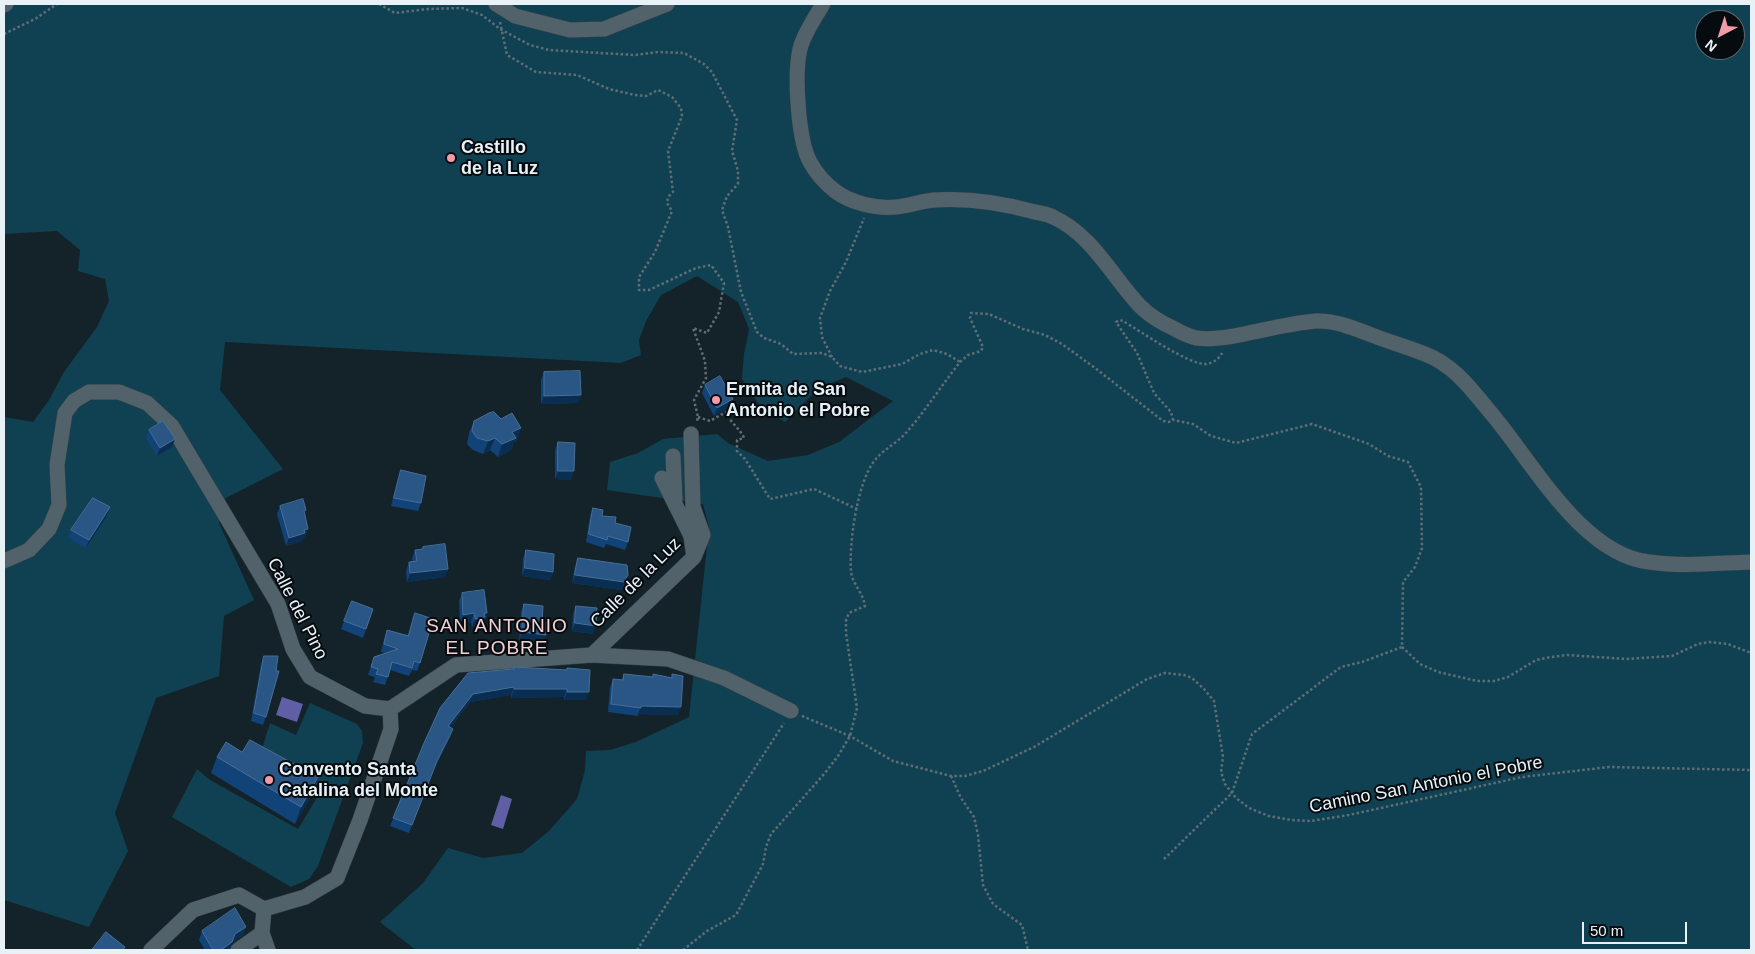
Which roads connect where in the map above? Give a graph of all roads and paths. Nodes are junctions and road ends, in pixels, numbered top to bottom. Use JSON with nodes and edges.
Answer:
{"nodes":[{"id":1,"x":57,"y":4,"type":"edge"},
{"id":2,"x":379,"y":4,"type":"edge"},
{"id":3,"x":667,"y":4,"type":"edge"},
{"id":4,"x":823,"y":4,"type":"edge"},
{"id":5,"x":498,"y":5,"type":"edge"},
{"id":6,"x":500,"y":28,"type":"junction"},
{"id":7,"x":4,"y":34,"type":"edge"},
{"id":8,"x":868,"y":204,"type":"junction"},
{"id":9,"x":1230,"y":336,"type":"junction"},
{"id":10,"x":832,"y":357,"type":"junction"},
{"id":11,"x":960,"y":362,"type":"junction"},
{"id":12,"x":698,"y":417,"type":"junction"},
{"id":13,"x":1173,"y":420,"type":"junction"},
{"id":14,"x":691,"y":434,"type":"joint"},
{"id":15,"x":673,"y":456,"type":"dead end"},
{"id":16,"x":662,"y":478,"type":"dead end"},
{"id":17,"x":676,"y":503,"type":"junction"},
{"id":18,"x":857,"y":509,"type":"junction"},
{"id":19,"x":694,"y":557,"type":"junction"},
{"id":20,"x":4,"y":561,"type":"edge"},
{"id":21,"x":1751,"y":562,"type":"edge"},
{"id":22,"x":1402,"y":647,"type":"junction"},
{"id":23,"x":1751,"y":653,"type":"edge"},
{"id":24,"x":592,"y":654,"type":"junction"},
{"id":25,"x":390,"y":709,"type":"junction"},
{"id":26,"x":791,"y":711,"type":"junction"},
{"id":27,"x":850,"y":736,"type":"junction"},
{"id":28,"x":1751,"y":770,"type":"edge"},
{"id":29,"x":951,"y":776,"type":"junction"},
{"id":30,"x":1232,"y":793,"type":"junction"},
{"id":31,"x":1164,"y":859,"type":"dead end"},
{"id":32,"x":264,"y":909,"type":"junction"},
{"id":33,"x":262,"y":933,"type":"junction"},
{"id":34,"x":151,"y":950,"type":"edge"},
{"id":35,"x":238,"y":950,"type":"edge"},
{"id":36,"x":268,"y":950,"type":"edge"},
{"id":37,"x":637,"y":950,"type":"edge"},
{"id":38,"x":683,"y":950,"type":"edge"},
{"id":39,"x":1028,"y":950,"type":"edge"}],
"edges":[{"from":1,"to":7,"type":"path"},
{"from":2,"to":6,"type":"path"},
{"from":3,"to":5,"type":"street"},
{"from":4,"to":8,"type":"street"},
{"from":5,"to":6,"type":"path"},
{"from":6,"to":10,"type":"path"},
{"from":6,"to":12,"type":"path"},
{"from":8,"to":9,"type":"street"},
{"from":8,"to":10,"type":"path"},
{"from":9,"to":13,"type":"path"},
{"from":9,"to":21,"type":"street"},
{"from":10,"to":11,"type":"path"},
{"from":11,"to":13,"type":"path"},
{"from":11,"to":18,"type":"path"},
{"from":12,"to":14,"type":"path"},
{"from":12,"to":18,"type":"path"},
{"from":13,"to":22,"type":"path"},
{"from":14,"to":19,"type":"street","name":"Calle de la Luz"},
{"from":15,"to":17,"type":"street"},
{"from":16,"to":17,"type":"street"},
{"from":17,"to":19,"type":"street"},
{"from":18,"to":27,"type":"path"},
{"from":19,"to":24,"type":"street","name":"Calle de la Luz"},
{"from":20,"to":25,"type":"street","name":"Calle del Pino"},
{"from":22,"to":23,"type":"path"},
{"from":22,"to":30,"type":"path"},
{"from":24,"to":25,"type":"street"},
{"from":24,"to":26,"type":"street"},
{"from":25,"to":32,"type":"street"},
{"from":26,"to":27,"type":"path","name":"Camino San Antonio el Pobre"},
{"from":26,"to":37,"type":"path"},
{"from":27,"to":29,"type":"path","name":"Camino San Antonio el Pobre"},
{"from":27,"to":38,"type":"path"},
{"from":28,"to":30,"type":"path","name":"Camino San Antonio el Pobre"},
{"from":29,"to":30,"type":"path","name":"Camino San Antonio el Pobre"},
{"from":29,"to":39,"type":"path"},
{"from":30,"to":31,"type":"path"},
{"from":32,"to":33,"type":"street"},
{"from":32,"to":34,"type":"street"},
{"from":33,"to":35,"type":"street"},
{"from":33,"to":36,"type":"street"}]}
